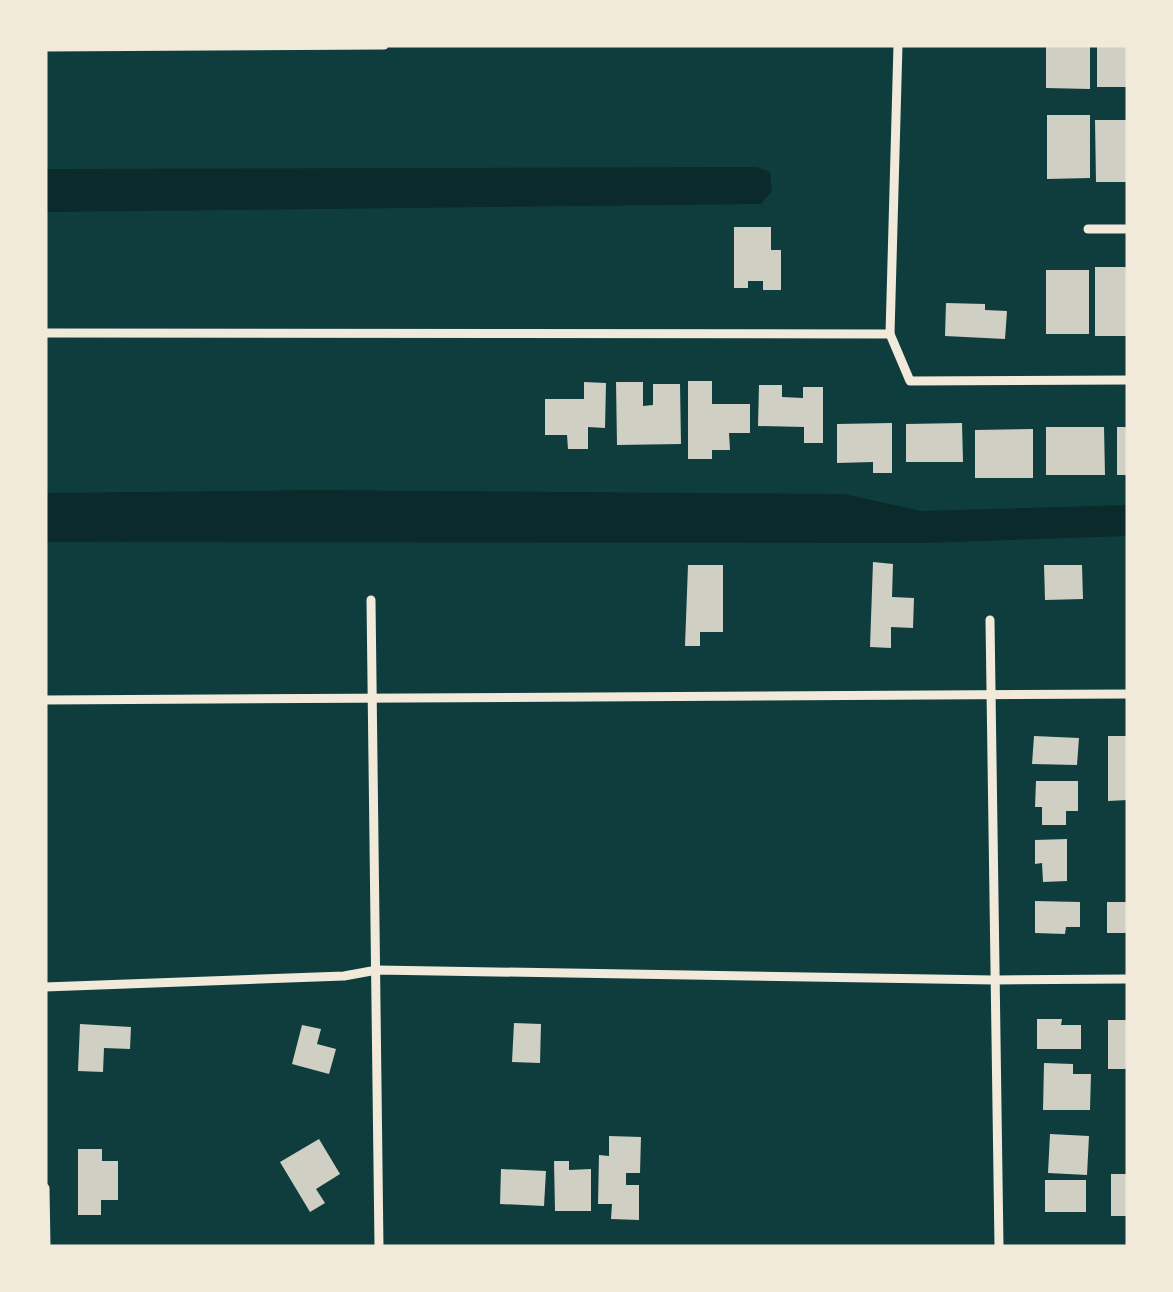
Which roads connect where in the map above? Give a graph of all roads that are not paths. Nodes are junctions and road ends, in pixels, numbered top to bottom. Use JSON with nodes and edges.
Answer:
{"nodes":[{"id":1,"x":384,"y":45,"type":"edge"},
{"id":2,"x":898,"y":45,"type":"edge"},
{"id":3,"x":45,"y":48,"type":"edge"},
{"id":4,"x":1088,"y":229,"type":"dead end"},
{"id":5,"x":1128,"y":229,"type":"edge"},
{"id":6,"x":45,"y":333,"type":"edge"},
{"id":7,"x":890,"y":334,"type":"junction"},
{"id":8,"x":1128,"y":380,"type":"edge"},
{"id":9,"x":371,"y":600,"type":"dead end"},
{"id":10,"x":990,"y":620,"type":"dead end"},
{"id":11,"x":989,"y":694,"type":"junction"},
{"id":12,"x":1128,"y":694,"type":"edge"},
{"id":13,"x":45,"y":700,"type":"edge"},
{"id":14,"x":372,"y":701,"type":"junction"},
{"id":15,"x":377,"y":970,"type":"junction"},
{"id":16,"x":1128,"y":979,"type":"edge"},
{"id":17,"x":994,"y":980,"type":"junction"},
{"id":18,"x":45,"y":987,"type":"edge"},
{"id":19,"x":45,"y":1188,"type":"edge"},
{"id":20,"x":46,"y":1247,"type":"edge"},
{"id":21,"x":379,"y":1247,"type":"edge"},
{"id":22,"x":999,"y":1247,"type":"edge"}],
"edges":[{"from":1,"to":3,"type":"street"},
{"from":2,"to":7,"type":"street"},
{"from":4,"to":5,"type":"street"},
{"from":6,"to":7,"type":"street"},
{"from":7,"to":8,"type":"street"},
{"from":9,"to":14,"type":"street"},
{"from":10,"to":11,"type":"street"},
{"from":11,"to":12,"type":"street"},
{"from":11,"to":14,"type":"street"},
{"from":11,"to":17,"type":"street"},
{"from":13,"to":14,"type":"street"},
{"from":14,"to":15,"type":"street"},
{"from":15,"to":17,"type":"street"},
{"from":15,"to":18,"type":"street"},
{"from":15,"to":21,"type":"street"},
{"from":16,"to":17,"type":"street"},
{"from":17,"to":22,"type":"street"},
{"from":19,"to":20,"type":"street"}]}
